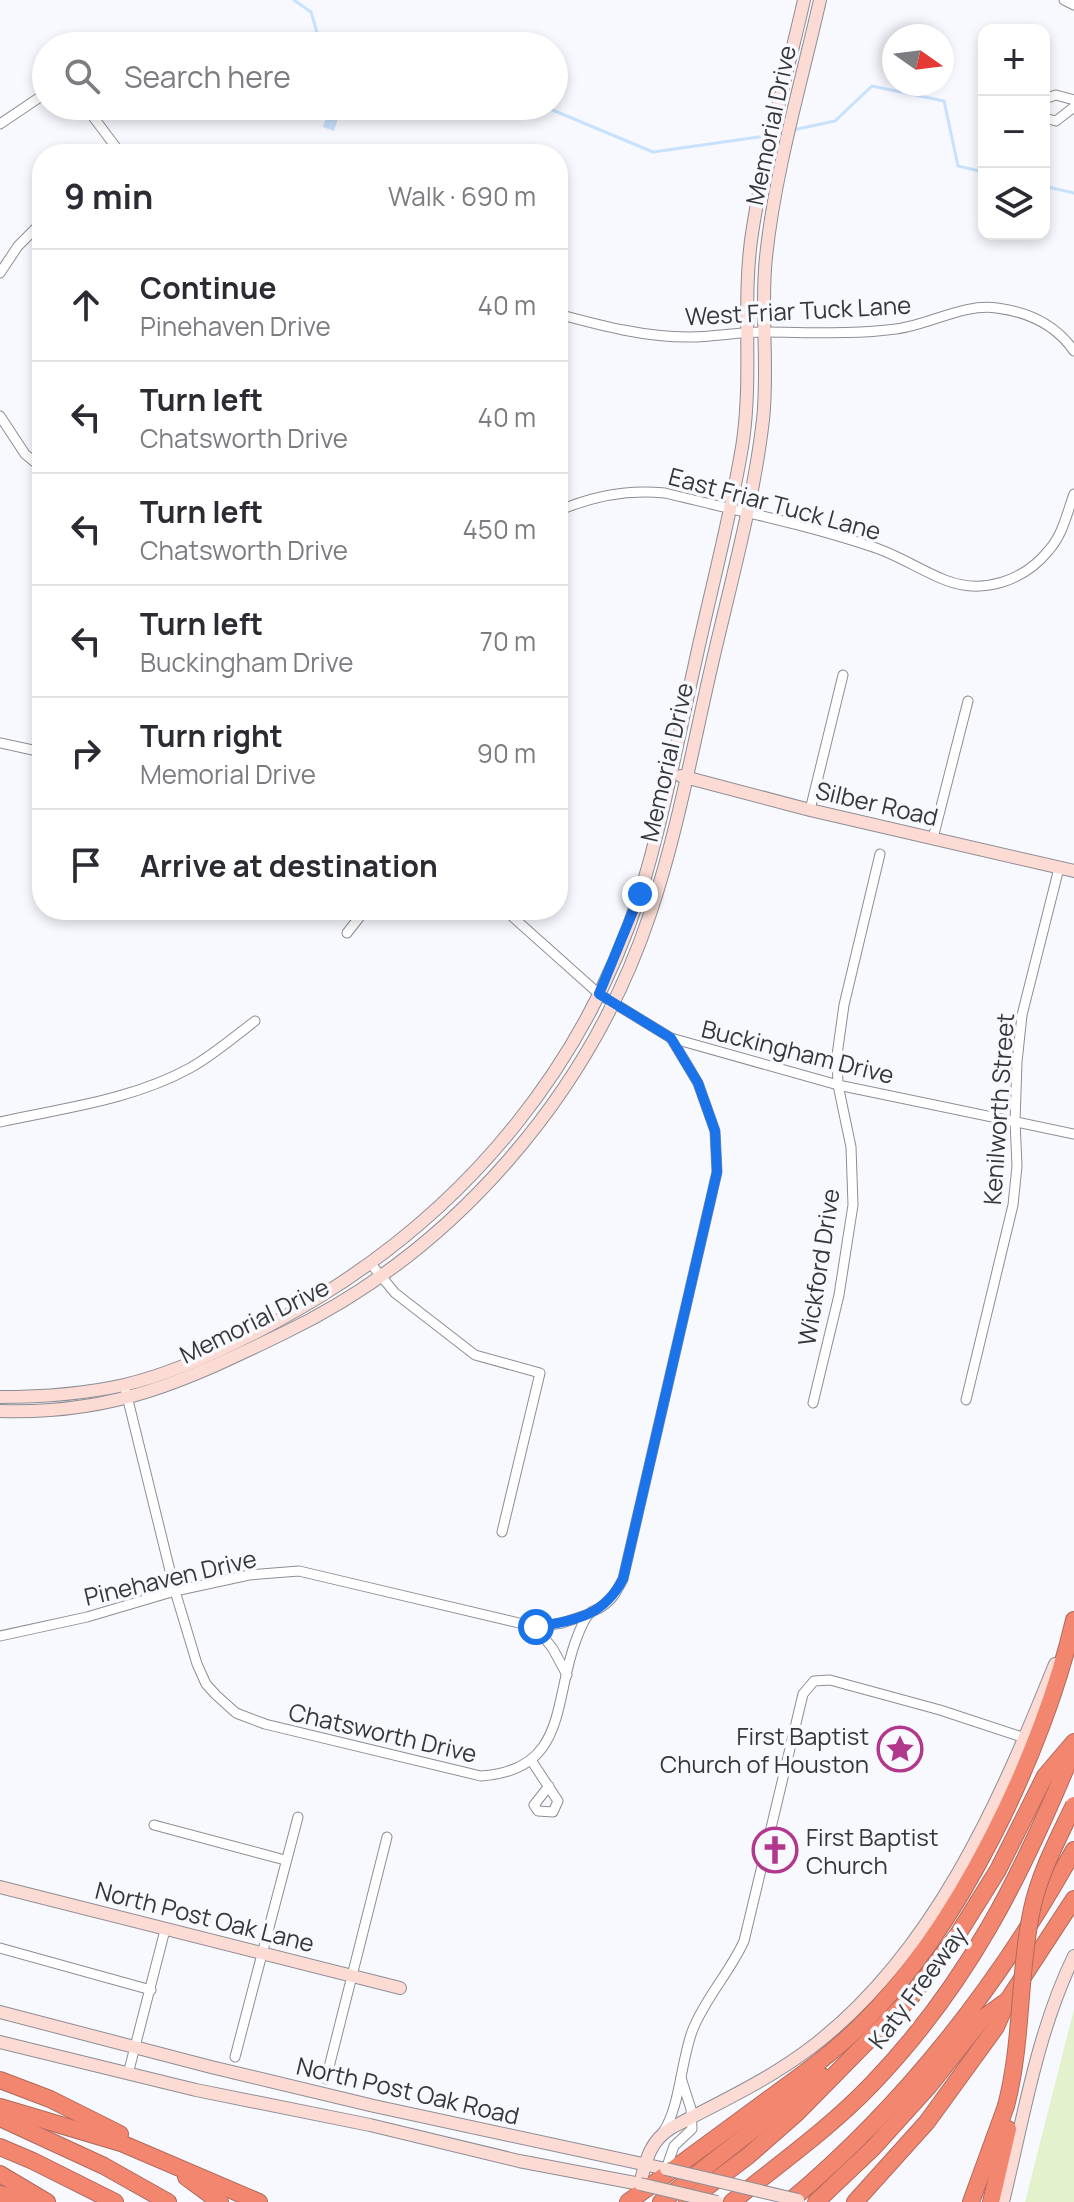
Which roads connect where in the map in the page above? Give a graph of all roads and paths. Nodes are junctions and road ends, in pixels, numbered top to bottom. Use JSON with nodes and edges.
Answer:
{"nodes":[{"id":1,"x":804,"y":0,"type":"edge"},
{"id":2,"x":820,"y":0,"type":"edge"},
{"id":3,"x":1064,"y":0,"type":"edge"},
{"id":4,"x":1074,"y":5,"type":"edge"},
{"id":5,"x":1047,"y":96,"type":"edge"},
{"id":6,"x":1074,"y":100,"type":"edge"},
{"id":7,"x":32,"y":102,"type":"edge"},
{"id":8,"x":1074,"y":107,"type":"edge"},
{"id":9,"x":96,"y":120,"type":"edge"},
{"id":10,"x":1050,"y":120,"type":"edge"},
{"id":11,"x":0,"y":124,"type":"edge"},
{"id":12,"x":114,"y":144,"type":"edge"},
{"id":13,"x":32,"y":232,"type":"edge"},
{"id":14,"x":0,"y":273,"type":"edge"},
{"id":15,"x":568,"y":317,"type":"edge"},
{"id":16,"x":747,"y":332,"type":"junction"},
{"id":17,"x":764,"y":332,"type":"junction"},
{"id":18,"x":1074,"y":351,"type":"edge"},
{"id":19,"x":0,"y":416,"type":"edge"},
{"id":20,"x":32,"y":460,"type":"edge"},
{"id":21,"x":1074,"y":494,"type":"edge"},
{"id":22,"x":568,"y":508,"type":"edge"},
{"id":23,"x":729,"y":509,"type":"junction"},
{"id":24,"x":745,"y":513,"type":"junction"},
{"id":25,"x":705,"y":613,"type":"junction"},
{"id":26,"x":722,"y":617,"type":"junction"},
{"id":27,"x":843,"y":675,"type":"dead end"},
{"id":28,"x":968,"y":701,"type":"dead end"},
{"id":29,"x":0,"y":743,"type":"edge"},
{"id":30,"x":32,"y":750,"type":"edge"},
{"id":31,"x":671,"y":773,"type":"junction"},
{"id":32,"x":686,"y":777,"type":"junction"},
{"id":33,"x":810,"y":810,"type":"junction"},
{"id":34,"x":933,"y":838,"type":"junction"},
{"id":35,"x":880,"y":854,"type":"dead end"},
{"id":36,"x":1059,"y":868,"type":"junction"},
{"id":37,"x":1074,"y":871,"type":"edge"},
{"id":38,"x":357,"y":920,"type":"edge"},
{"id":39,"x":516,"y":920,"type":"edge"},
{"id":40,"x":347,"y":933,"type":"dead end"},
{"id":41,"x":599,"y":994,"type":"junction"},
{"id":42,"x":612,"y":1004,"type":"junction"},
{"id":43,"x":255,"y":1021,"type":"dead end"},
{"id":44,"x":671,"y":1038,"type":"junction"},
{"id":45,"x":838,"y":1085,"type":"junction"},
{"id":46,"x":1015,"y":1121,"type":"junction"},
{"id":47,"x":0,"y":1122,"type":"edge"},
{"id":48,"x":1074,"y":1134,"type":"edge"},
{"id":49,"x":500,"y":1147,"type":"junction"},
{"id":50,"x":511,"y":1157,"type":"junction"},
{"id":51,"x":371,"y":1264,"type":"junction"},
{"id":52,"x":381,"y":1276,"type":"junction"},
{"id":53,"x":125,"y":1385,"type":"junction"},
{"id":54,"x":1,"y":1397,"type":"edge"},
{"id":55,"x":127,"y":1399,"type":"junction"},
{"id":56,"x":966,"y":1400,"type":"dead end"},
{"id":57,"x":813,"y":1403,"type":"dead end"},
{"id":58,"x":1,"y":1412,"type":"edge"},
{"id":59,"x":502,"y":1532,"type":"dead end"},
{"id":60,"x":175,"y":1591,"type":"junction"},
{"id":61,"x":1074,"y":1608,"type":"edge"},
{"id":62,"x":589,"y":1614,"type":"junction"},
{"id":63,"x":1074,"y":1620,"type":"edge"},
{"id":64,"x":536,"y":1627,"type":"junction"},
{"id":65,"x":0,"y":1636,"type":"edge"},
{"id":66,"x":567,"y":1675,"type":"junction"},
{"id":67,"x":1025,"y":1738,"type":"junction"},
{"id":68,"x":1074,"y":1742,"type":"edge"},
{"id":69,"x":1074,"y":1750,"type":"edge"},
{"id":70,"x":531,"y":1760,"type":"junction"},
{"id":71,"x":549,"y":1786,"type":"dead end"},
{"id":72,"x":1074,"y":1805,"type":"edge"},
{"id":73,"x":298,"y":1817,"type":"dead end"},
{"id":74,"x":1074,"y":1823,"type":"edge"},
{"id":75,"x":154,"y":1825,"type":"dead end"},
{"id":76,"x":387,"y":1837,"type":"dead end"},
{"id":77,"x":1074,"y":1850,"type":"edge"},
{"id":78,"x":285,"y":1860,"type":"junction"},
{"id":79,"x":0,"y":1887,"type":"edge"},
{"id":80,"x":1074,"y":1899,"type":"edge"},
{"id":81,"x":165,"y":1930,"type":"junction"},
{"id":82,"x":0,"y":1948,"type":"edge"},
{"id":83,"x":263,"y":1952,"type":"junction"},
{"id":84,"x":1074,"y":1956,"type":"edge"},
{"id":85,"x":353,"y":1976,"type":"junction"},
{"id":86,"x":400,"y":1988,"type":"dead end"},
{"id":87,"x":151,"y":1990,"type":"junction"},
{"id":88,"x":1008,"y":2000,"type":"junction"},
{"id":89,"x":0,"y":2012,"type":"edge"},
{"id":90,"x":892,"y":2019,"type":"junction"},
{"id":91,"x":0,"y":2042,"type":"edge"},
{"id":92,"x":135,"y":2048,"type":"junction"},
{"id":93,"x":235,"y":2057,"type":"dead end"},
{"id":94,"x":681,"y":2071,"type":"junction"},
{"id":95,"x":128,"y":2074,"type":"junction"},
{"id":96,"x":326,"y":2079,"type":"dead end"},
{"id":97,"x":0,"y":2080,"type":"edge"},
{"id":98,"x":0,"y":2107,"type":"edge"},
{"id":99,"x":1009,"y":2107,"type":"junction"},
{"id":100,"x":0,"y":2118,"type":"edge"},
{"id":101,"x":692,"y":2118,"type":"junction"},
{"id":102,"x":22,"y":2120,"type":"junction"},
{"id":103,"x":662,"y":2133,"type":"junction"},
{"id":104,"x":4,"y":2148,"type":"edge"},
{"id":105,"x":645,"y":2164,"type":"junction"},
{"id":106,"x":665,"y":2167,"type":"junction"},
{"id":107,"x":188,"y":2170,"type":"junction"},
{"id":108,"x":0,"y":2174,"type":"edge"},
{"id":109,"x":640,"y":2184,"type":"junction"},
{"id":110,"x":0,"y":2194,"type":"edge"},
{"id":111,"x":27,"y":2202,"type":"edge"},
{"id":112,"x":47,"y":2202,"type":"edge"},
{"id":113,"x":115,"y":2202,"type":"edge"},
{"id":114,"x":168,"y":2202,"type":"edge"},
{"id":115,"x":220,"y":2202,"type":"edge"},
{"id":116,"x":236,"y":2202,"type":"edge"},
{"id":117,"x":259,"y":2202,"type":"edge"},
{"id":118,"x":628,"y":2202,"type":"edge"},
{"id":119,"x":661,"y":2202,"type":"edge"},
{"id":120,"x":687,"y":2202,"type":"edge"},
{"id":121,"x":717,"y":2202,"type":"edge"},
{"id":122,"x":732,"y":2202,"type":"edge"},
{"id":123,"x":789,"y":2202,"type":"edge"},
{"id":124,"x":809,"y":2202,"type":"edge"},
{"id":125,"x":816,"y":2202,"type":"edge"},
{"id":126,"x":855,"y":2202,"type":"edge"},
{"id":127,"x":971,"y":2202,"type":"edge"},
{"id":128,"x":991,"y":2202,"type":"edge"},
{"id":129,"x":1003,"y":2202,"type":"edge"}],
"edges":[{"from":1,"to":16,"type":"main road","name":"Memorial Drive"},
{"from":2,"to":17,"type":"main road","name":"Memorial Drive"},
{"from":3,"to":4,"type":"street"},
{"from":5,"to":6,"type":"street"},
{"from":7,"to":11,"type":"street"},
{"from":8,"to":10,"type":"street"},
{"from":9,"to":12,"type":"street"},
{"from":13,"to":14,"type":"street"},
{"from":15,"to":16,"type":"street","name":"West Friar Tuck Lane"},
{"from":16,"to":17,"type":"street","name":"West Friar Tuck Lane"},
{"from":16,"to":23,"type":"main road","name":"Memorial Drive"},
{"from":17,"to":18,"type":"street","name":"West Friar Tuck Lane"},
{"from":17,"to":24,"type":"main road","name":"Memorial Drive"},
{"from":19,"to":20,"type":"street"},
{"from":21,"to":24,"type":"street","name":"East Friar Tuck Lane"},
{"from":22,"to":23,"type":"street","name":"East Friar Tuck Lane"},
{"from":23,"to":24,"type":"street","name":"East Friar Tuck Lane"},
{"from":23,"to":25,"type":"main road","name":"Memorial Drive"},
{"from":24,"to":26,"type":"main road","name":"Memorial Drive"},
{"from":25,"to":26,"type":"main road"},
{"from":25,"to":31,"type":"main road","name":"Memorial Drive"},
{"from":26,"to":32,"type":"main road","name":"Memorial Drive"},
{"from":27,"to":33,"type":"street"},
{"from":28,"to":34,"type":"street"},
{"from":29,"to":30,"type":"street"},
{"from":31,"to":32,"type":"main road","name":"Silber Road"},
{"from":31,"to":41,"type":"main road","name":"Memorial Drive"},
{"from":32,"to":33,"type":"main road","name":"Silber Road"},
{"from":32,"to":42,"type":"main road","name":"Memorial Drive"},
{"from":33,"to":34,"type":"main road","name":"Silber Road"},
{"from":34,"to":36,"type":"main road","name":"Silber Road"},
{"from":35,"to":45,"type":"street","name":"Wickford Drive"},
{"from":36,"to":37,"type":"main road","name":"Silber Road"},
{"from":36,"to":46,"type":"street","name":"Kenilworth Street"},
{"from":38,"to":40,"type":"street"},
{"from":39,"to":41,"type":"street","name":"Buckingham Drive"},
{"from":41,"to":42,"type":"street","name":"Buckingham Drive"},
{"from":41,"to":49,"type":"main road","name":"Memorial Drive"},
{"from":42,"to":44,"type":"street","name":"Buckingham Drive"},
{"from":42,"to":50,"type":"main road","name":"Memorial Drive"},
{"from":43,"to":47,"type":"street"},
{"from":44,"to":45,"type":"street","name":"Buckingham Drive"},
{"from":44,"to":62,"type":"street"},
{"from":45,"to":46,"type":"street","name":"Buckingham Drive"},
{"from":45,"to":57,"type":"street","name":"Wickford Drive"},
{"from":46,"to":48,"type":"street","name":"Buckingham Drive"},
{"from":46,"to":56,"type":"street","name":"Kenilworth Street"},
{"from":49,"to":50,"type":"main road"},
{"from":49,"to":51,"type":"main road","name":"Memorial Drive"},
{"from":50,"to":52,"type":"main road","name":"Memorial Drive"},
{"from":51,"to":52,"type":"street"},
{"from":51,"to":53,"type":"main road","name":"Memorial Drive"},
{"from":52,"to":55,"type":"main road","name":"Memorial Drive"},
{"from":52,"to":59,"type":"street"},
{"from":53,"to":54,"type":"main road","name":"Memorial Drive"},
{"from":53,"to":55,"type":"street","name":"Chatsworth Drive"},
{"from":54,"to":58,"type":"main road"},
{"from":55,"to":58,"type":"main road","name":"Memorial Drive"},
{"from":55,"to":60,"type":"street","name":"Chatsworth Drive"},
{"from":60,"to":64,"type":"street","name":"Pinehaven Drive"},
{"from":60,"to":65,"type":"street","name":"Pinehaven Drive"},
{"from":60,"to":70,"type":"street","name":"Chatsworth Drive"},
{"from":61,"to":67,"type":"main road"},
{"from":62,"to":64,"type":"street","name":"Pinehaven Drive"},
{"from":62,"to":66,"type":"street"},
{"from":63,"to":118,"type":"highway"},
{"from":64,"to":66,"type":"street"},
{"from":66,"to":70,"type":"street"},
{"from":67,"to":94,"type":"street"},
{"from":67,"to":101,"type":"main road"},
{"from":68,"to":90,"type":"highway"},
{"from":69,"to":122,"type":"highway","name":"Katy Freeway"},
{"from":70,"to":71,"type":"street"},
{"from":72,"to":99,"type":"highway","bridge":true},
{"from":73,"to":78,"type":"street"},
{"from":74,"to":99,"type":"highway"},
{"from":75,"to":78,"type":"street"},
{"from":76,"to":85,"type":"street"},
{"from":77,"to":123,"type":"highway"},
{"from":78,"to":83,"type":"street"},
{"from":79,"to":81,"type":"main road","name":"North Post Oak Lane"},
{"from":80,"to":88,"type":"highway"},
{"from":81,"to":83,"type":"main road","name":"North Post Oak Lane"},
{"from":81,"to":87,"type":"street"},
{"from":82,"to":87,"type":"street"},
{"from":83,"to":85,"type":"main road","name":"North Post Oak Lane"},
{"from":83,"to":93,"type":"street"},
{"from":84,"to":129,"type":"main road"},
{"from":85,"to":86,"type":"main road","name":"North Post Oak Lane"},
{"from":85,"to":96,"type":"street"},
{"from":87,"to":92,"type":"street"},
{"from":88,"to":125,"type":"highway"},
{"from":88,"to":126,"type":"highway"},
{"from":89,"to":92,"type":"main road","name":"North Post Oak Road"},
{"from":90,"to":119,"type":"highway"},
{"from":90,"to":120,"type":"highway"},
{"from":91,"to":95,"type":"main road","name":"North Post Oak Road"},
{"from":92,"to":95,"type":"street"},
{"from":92,"to":105,"type":"main road","name":"North Post Oak Road"},
{"from":94,"to":101,"type":"street"},
{"from":94,"to":103,"type":"street"},
{"from":95,"to":109,"type":"main road","name":"North Post Oak Road"},
{"from":97,"to":115,"type":"highway"},
{"from":98,"to":102,"type":"highway"},
{"from":99,"to":127,"type":"highway"},
{"from":99,"to":128,"type":"highway"},
{"from":100,"to":102,"type":"highway"},
{"from":101,"to":103,"type":"main road"},
{"from":101,"to":106,"type":"street"},
{"from":102,"to":107,"type":"highway"},
{"from":102,"to":114,"type":"highway"},
{"from":103,"to":105,"type":"main road"},
{"from":104,"to":113,"type":"highway"},
{"from":105,"to":106,"type":"main road","name":"North Post Oak Road"},
{"from":105,"to":109,"type":"main road"},
{"from":106,"to":124,"type":"main road","name":"North Post Oak Road","bridge":true},
{"from":107,"to":116,"type":"highway"},
{"from":107,"to":117,"type":"highway"},
{"from":108,"to":112,"type":"highway"},
{"from":109,"to":121,"type":"main road","name":"North Post Oak Road","bridge":true},
{"from":110,"to":111,"type":"highway"}]}
